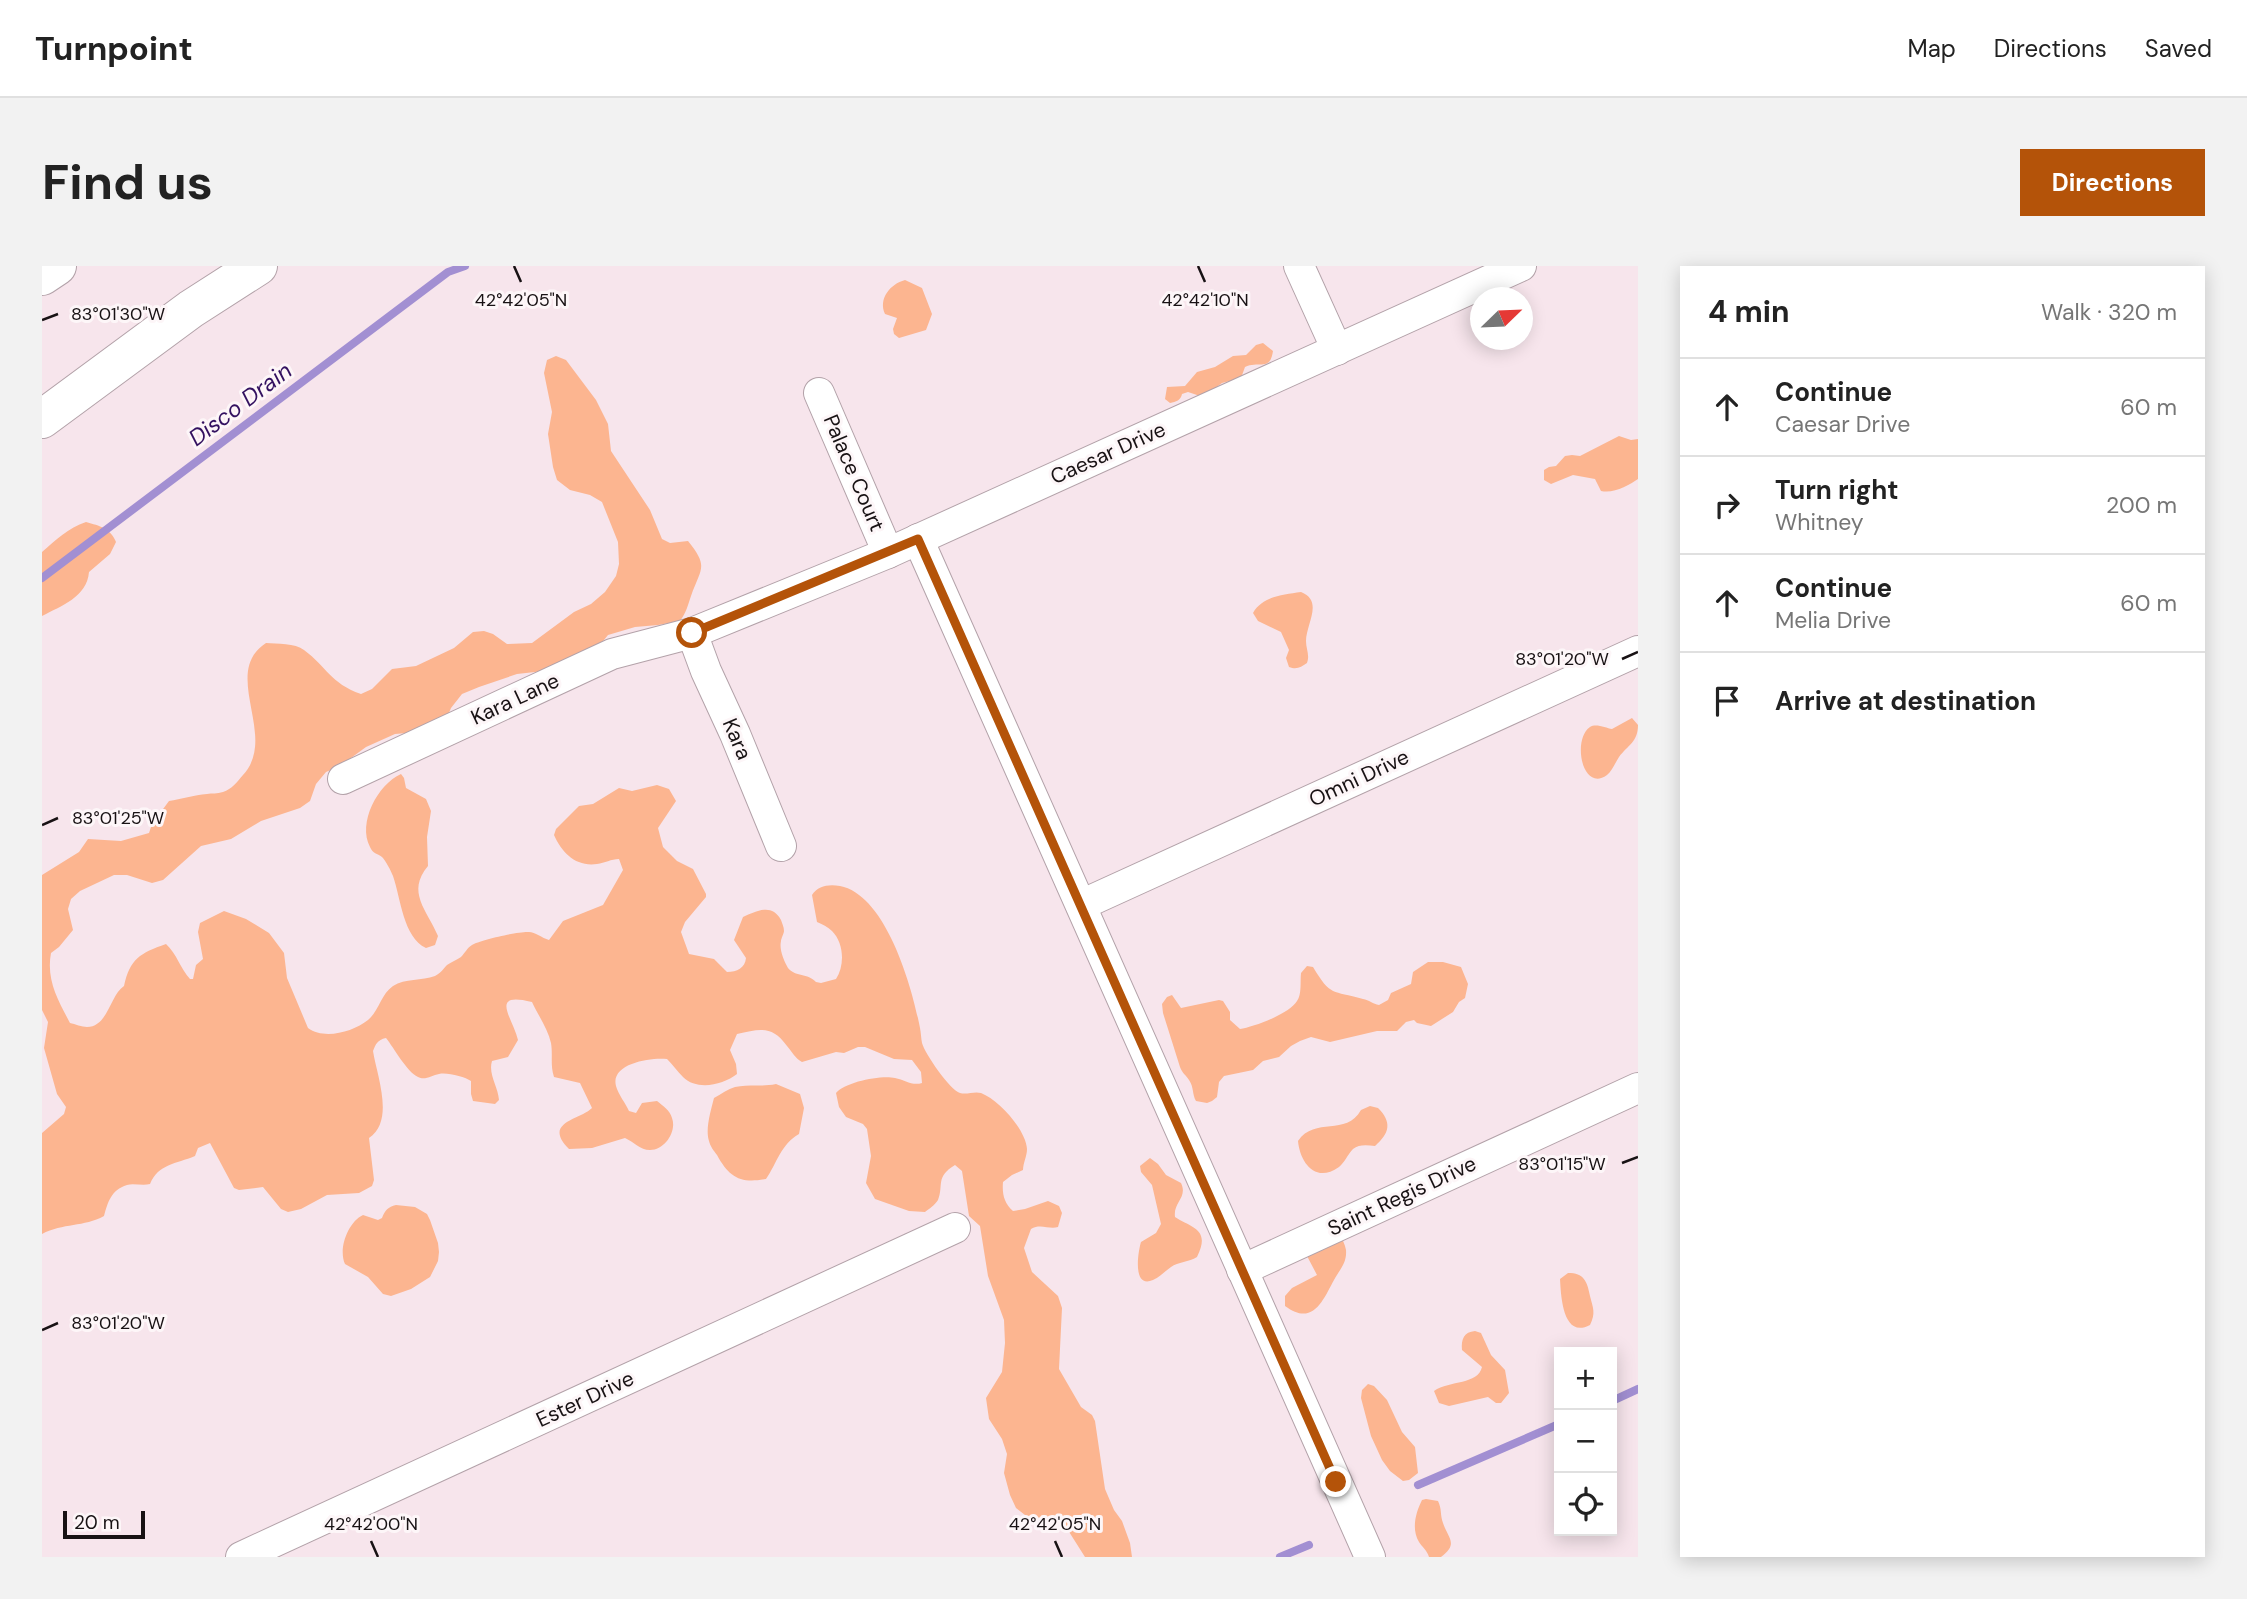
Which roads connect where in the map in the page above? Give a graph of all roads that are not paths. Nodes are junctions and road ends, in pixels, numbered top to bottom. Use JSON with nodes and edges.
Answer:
{"nodes":[{"id":1,"x":57,"y":266,"type":"edge"},
{"id":2,"x":258,"y":266,"type":"edge"},
{"id":3,"x":1299,"y":266,"type":"edge"},
{"id":4,"x":1521,"y":266,"type":"edge"},
{"id":5,"x":42,"y":276,"type":"edge"},
{"id":6,"x":1337,"y":349,"type":"junction"},
{"id":7,"x":820,"y":393,"type":"dead end"},
{"id":8,"x":42,"y":419,"type":"edge"},
{"id":9,"x":918,"y":539,"type":"junction"},
{"id":10,"x":888,"y":553,"type":"junction"},
{"id":11,"x":692,"y":633,"type":"junction"},
{"id":12,"x":1638,"y":651,"type":"edge"},
{"id":13,"x":343,"y":779,"type":"dead end"},
{"id":14,"x":781,"y":846,"type":"dead end"},
{"id":15,"x":1081,"y":905,"type":"junction"},
{"id":16,"x":1638,"y":1088,"type":"edge"},
{"id":17,"x":955,"y":1228,"type":"dead end"},
{"id":18,"x":1242,"y":1270,"type":"junction"},
{"id":19,"x":241,"y":1557,"type":"edge"},
{"id":20,"x":1370,"y":1557,"type":"edge"}],
"edges":[{"from":1,"to":5,"type":"highway"},
{"from":2,"to":8,"type":"highway"},
{"from":3,"to":6,"type":"street"},
{"from":4,"to":6,"type":"street","name":"Caesar Drive"},
{"from":6,"to":9,"type":"street","name":"Caesar Drive"},
{"from":7,"to":10,"type":"street","name":"Palace Court"},
{"from":9,"to":10,"type":"street","name":"Caesar Drive"},
{"from":9,"to":15,"type":"street"},
{"from":10,"to":11,"type":"street","name":"Caesar Drive"},
{"from":11,"to":13,"type":"street","name":"Kara Lane"},
{"from":11,"to":14,"type":"street","name":"Kara"},
{"from":12,"to":15,"type":"street","name":"Omni Drive"},
{"from":15,"to":18,"type":"street"},
{"from":16,"to":18,"type":"street","name":"Saint Regis Drive"},
{"from":17,"to":19,"type":"street","name":"Ester Drive"},
{"from":18,"to":20,"type":"street"}]}
